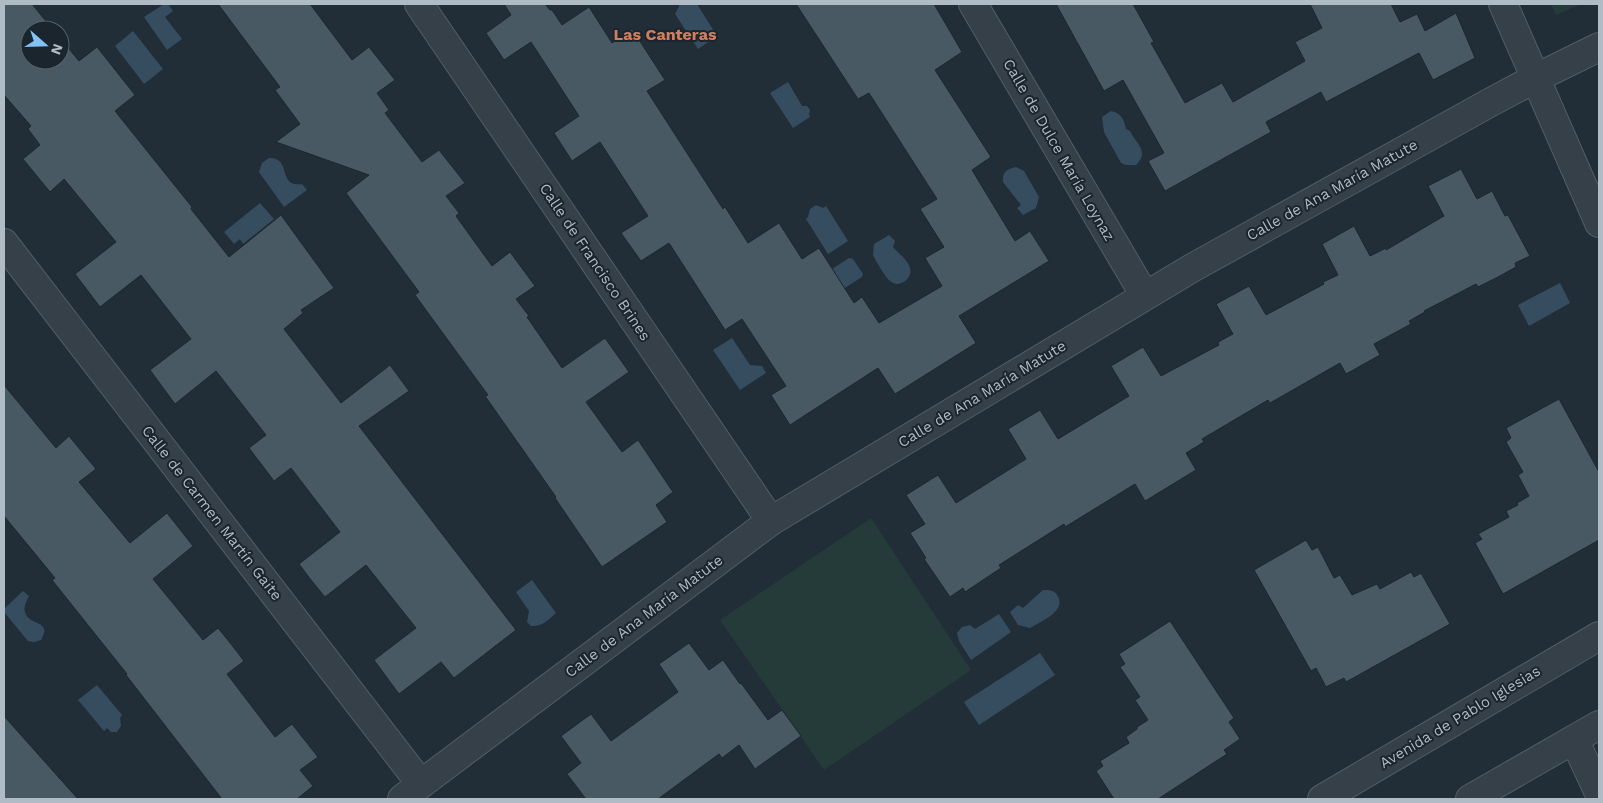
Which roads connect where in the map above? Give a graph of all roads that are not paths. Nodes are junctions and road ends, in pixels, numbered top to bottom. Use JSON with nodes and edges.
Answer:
{"nodes":[{"id":1,"x":419,"y":4,"type":"edge"},
{"id":2,"x":973,"y":4,"type":"edge"},
{"id":3,"x":1503,"y":4,"type":"edge"},
{"id":4,"x":1599,"y":47,"type":"edge"},
{"id":5,"x":1536,"y":78,"type":"junction"},
{"id":6,"x":1599,"y":223,"type":"edge"},
{"id":7,"x":4,"y":243,"type":"edge"},
{"id":8,"x":1145,"y":296,"type":"junction"},
{"id":9,"x":771,"y":521,"type":"junction"},
{"id":10,"x":1599,"y":636,"type":"edge"},
{"id":11,"x":1599,"y":724,"type":"edge"},
{"id":12,"x":1574,"y":739,"type":"junction"},
{"id":13,"x":412,"y":792,"type":"edge"},
{"id":14,"x":1599,"y":793,"type":"edge"},
{"id":15,"x":1322,"y":799,"type":"edge"},
{"id":16,"x":1470,"y":799,"type":"edge"}],
"edges":[{"from":1,"to":9,"type":"street","name":"Calle de Francisco Brines"},
{"from":2,"to":8,"type":"street","name":"Calle de Dulce María Loynaz"},
{"from":3,"to":5,"type":"street"},
{"from":4,"to":5,"type":"street","name":"Calle de Ana María Matute"},
{"from":5,"to":6,"type":"street"},
{"from":5,"to":8,"type":"street","name":"Calle de Ana María Matute"},
{"from":7,"to":13,"type":"street","name":"Calle de Carmen Martín Gaite"},
{"from":8,"to":9,"type":"street","name":"Calle de Ana María Matute"},
{"from":9,"to":13,"type":"street","name":"Calle de Ana María Matute"},
{"from":10,"to":15,"type":"street","name":"Avenida de Pablo Iglesias"},
{"from":11,"to":12,"type":"street"},
{"from":12,"to":14,"type":"street"},
{"from":12,"to":16,"type":"street"}]}
